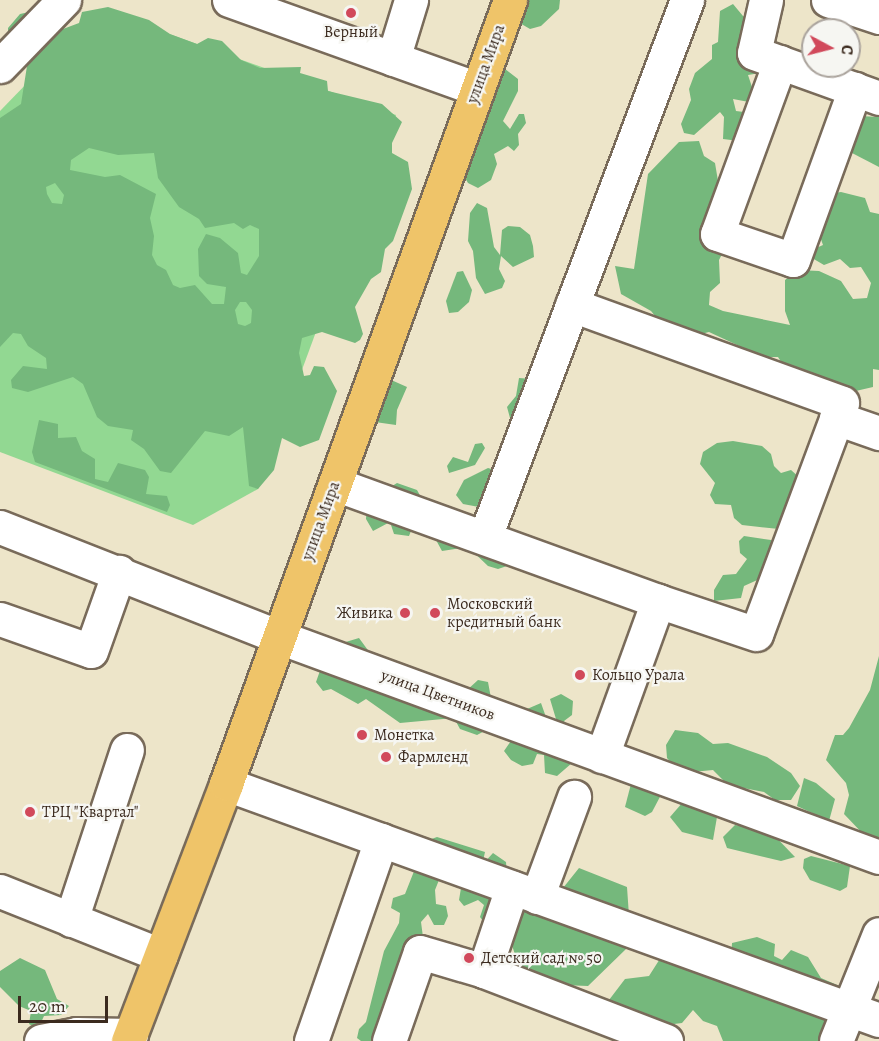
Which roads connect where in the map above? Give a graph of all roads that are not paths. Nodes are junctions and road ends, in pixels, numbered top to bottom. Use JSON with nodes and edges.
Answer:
{"nodes":[{"id":1,"x":64,"y":0,"type":"edge"},
{"id":2,"x":229,"y":0,"type":"edge"},
{"id":3,"x":411,"y":0,"type":"edge"},
{"id":4,"x":510,"y":0,"type":"edge"},
{"id":5,"x":687,"y":0,"type":"edge"},
{"id":6,"x":766,"y":0,"type":"edge"},
{"id":7,"x":828,"y":0,"type":"edge"},
{"id":8,"x":879,"y":17,"type":"edge"},
{"id":9,"x":393,"y":59,"type":"junction"},
{"id":10,"x":780,"y":62,"type":"junction"},
{"id":11,"x":0,"y":66,"type":"edge"},
{"id":12,"x":477,"y":89,"type":"junction"},
{"id":13,"x":867,"y":94,"type":"edge"},
{"id":14,"x":572,"y":305,"type":"junction"},
{"id":15,"x":836,"y":418,"type":"junction"},
{"id":16,"x":879,"y":433,"type":"edge"},
{"id":17,"x":334,"y":484,"type":"junction"},
{"id":18,"x":0,"y":527,"type":"edge"},
{"id":19,"x":485,"y":537,"type":"junction"},
{"id":20,"x":119,"y":572,"type":"junction"},
{"id":21,"x":658,"y":601,"type":"junction"},
{"id":22,"x":0,"y":619,"type":"edge"},
{"id":23,"x":279,"y":637,"type":"junction"},
{"id":24,"x":127,"y":750,"type":"dead end"},
{"id":25,"x":602,"y":756,"type":"junction"},
{"id":26,"x":226,"y":784,"type":"junction"},
{"id":27,"x":574,"y":797,"type":"dead end"},
{"id":28,"x":381,"y":840,"type":"junction"},
{"id":29,"x":879,"y":857,"type":"edge"},
{"id":30,"x":0,"y":891,"type":"edge"},
{"id":31,"x":525,"y":892,"type":"junction"},
{"id":32,"x":71,"y":920,"type":"junction"},
{"id":33,"x":879,"y":934,"type":"edge"},
{"id":34,"x":161,"y":955,"type":"junction"},
{"id":35,"x":484,"y":971,"type":"junction"},
{"id":36,"x":865,"y":1015,"type":"edge"},
{"id":37,"x":130,"y":1038,"type":"edge"},
{"id":38,"x":41,"y":1041,"type":"edge"},
{"id":39,"x":311,"y":1041,"type":"edge"},
{"id":40,"x":389,"y":1041,"type":"edge"},
{"id":41,"x":666,"y":1041,"type":"edge"},
{"id":42,"x":836,"y":1041,"type":"edge"}],
"edges":[{"from":1,"to":11,"type":"street"},
{"from":2,"to":9,"type":"street"},
{"from":3,"to":9,"type":"street"},
{"from":4,"to":12,"type":"main road","name":"улица Мира"},
{"from":5,"to":14,"type":"street"},
{"from":6,"to":10,"type":"street"},
{"from":7,"to":8,"type":"street"},
{"from":9,"to":12,"type":"street"},
{"from":10,"to":13,"type":"street"},
{"from":10,"to":13,"type":"street"},
{"from":12,"to":17,"type":"main road","name":"улица Мира"},
{"from":14,"to":15,"type":"street"},
{"from":14,"to":19,"type":"street"},
{"from":15,"to":16,"type":"street"},
{"from":15,"to":21,"type":"street"},
{"from":17,"to":19,"type":"street"},
{"from":17,"to":23,"type":"main road","name":"улица Мира"},
{"from":18,"to":20,"type":"street","name":"улица Цветников"},
{"from":19,"to":21,"type":"street"},
{"from":20,"to":22,"type":"street"},
{"from":20,"to":23,"type":"street","name":"улица Цветников"},
{"from":21,"to":25,"type":"street"},
{"from":23,"to":25,"type":"street","name":"улица Цветников"},
{"from":23,"to":26,"type":"main road","name":"улица Мира"},
{"from":24,"to":32,"type":"street"},
{"from":25,"to":29,"type":"street","name":"улица Цветников"},
{"from":26,"to":28,"type":"street"},
{"from":26,"to":34,"type":"main road","name":"улица Мира"},
{"from":27,"to":31,"type":"street"},
{"from":28,"to":31,"type":"street"},
{"from":28,"to":39,"type":"street"},
{"from":30,"to":32,"type":"street"},
{"from":31,"to":35,"type":"street"},
{"from":31,"to":36,"type":"street"},
{"from":32,"to":34,"type":"street"},
{"from":33,"to":36,"type":"street"},
{"from":34,"to":37,"type":"main road","name":"улица Мира"},
{"from":35,"to":40,"type":"street"},
{"from":35,"to":41,"type":"street"},
{"from":36,"to":42,"type":"street"},
{"from":37,"to":38,"type":"street"}]}
